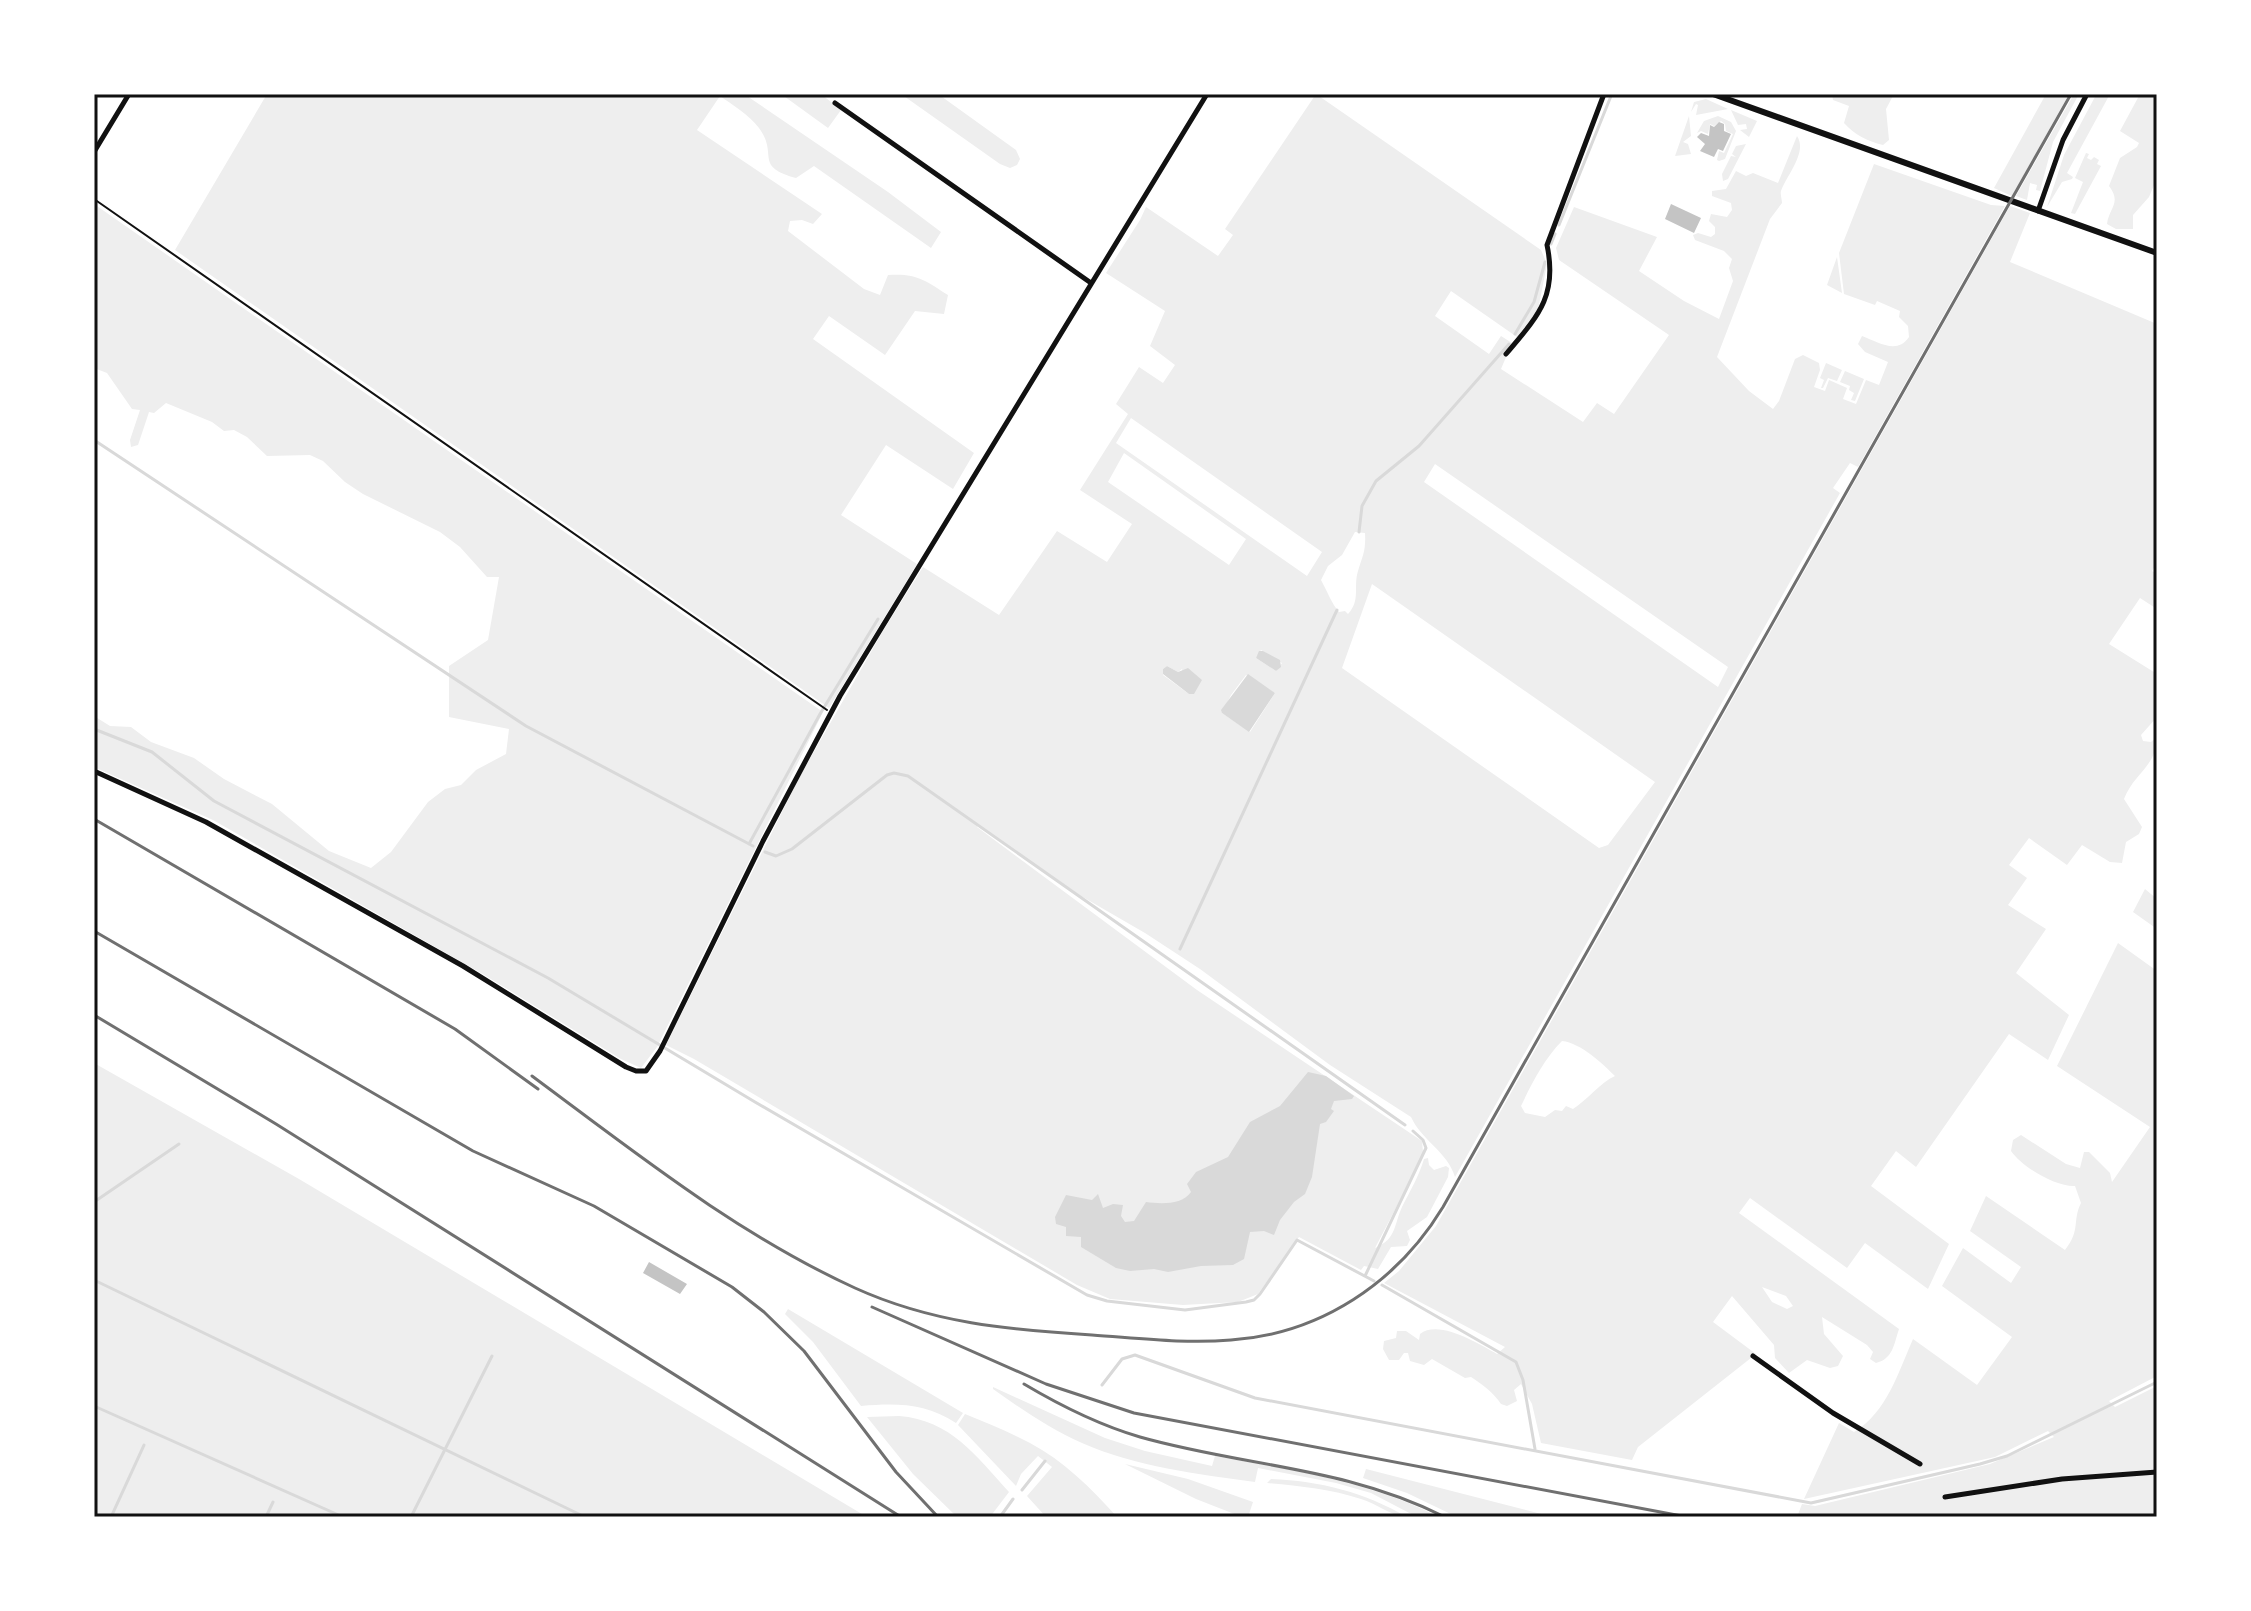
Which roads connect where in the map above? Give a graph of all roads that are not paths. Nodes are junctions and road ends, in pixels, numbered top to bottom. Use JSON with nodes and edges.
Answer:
{"nodes":[{"id":1,"x":129,"y":94,"type":"edge"},
{"id":2,"x":1207,"y":94,"type":"edge"},
{"id":3,"x":1604,"y":94,"type":"edge"},
{"id":4,"x":1713,"y":94,"type":"edge"},
{"id":5,"x":2087,"y":94,"type":"edge"},
{"id":6,"x":835,"y":103,"type":"dead end"},
{"id":7,"x":94,"y":152,"type":"edge"},
{"id":8,"x":2038,"y":211,"type":"junction"},
{"id":9,"x":2157,"y":253,"type":"edge"},
{"id":10,"x":1091,"y":283,"type":"junction"},
{"id":11,"x":1506,"y":354,"type":"dead end"},
{"id":12,"x":94,"y":771,"type":"edge"},
{"id":13,"x":1753,"y":1356,"type":"dead end"},
{"id":14,"x":1920,"y":1464,"type":"dead end"},
{"id":15,"x":2157,"y":1472,"type":"edge"},
{"id":16,"x":1945,"y":1497,"type":"dead end"}],
"edges":[{"from":1,"to":7,"type":"street"},
{"from":2,"to":10,"type":"street"},
{"from":3,"to":11,"type":"street"},
{"from":4,"to":8,"type":"street"},
{"from":5,"to":8,"type":"street"},
{"from":6,"to":10,"type":"street"},
{"from":8,"to":9,"type":"street"},
{"from":10,"to":12,"type":"street"},
{"from":13,"to":14,"type":"street"},
{"from":15,"to":16,"type":"street"}]}
